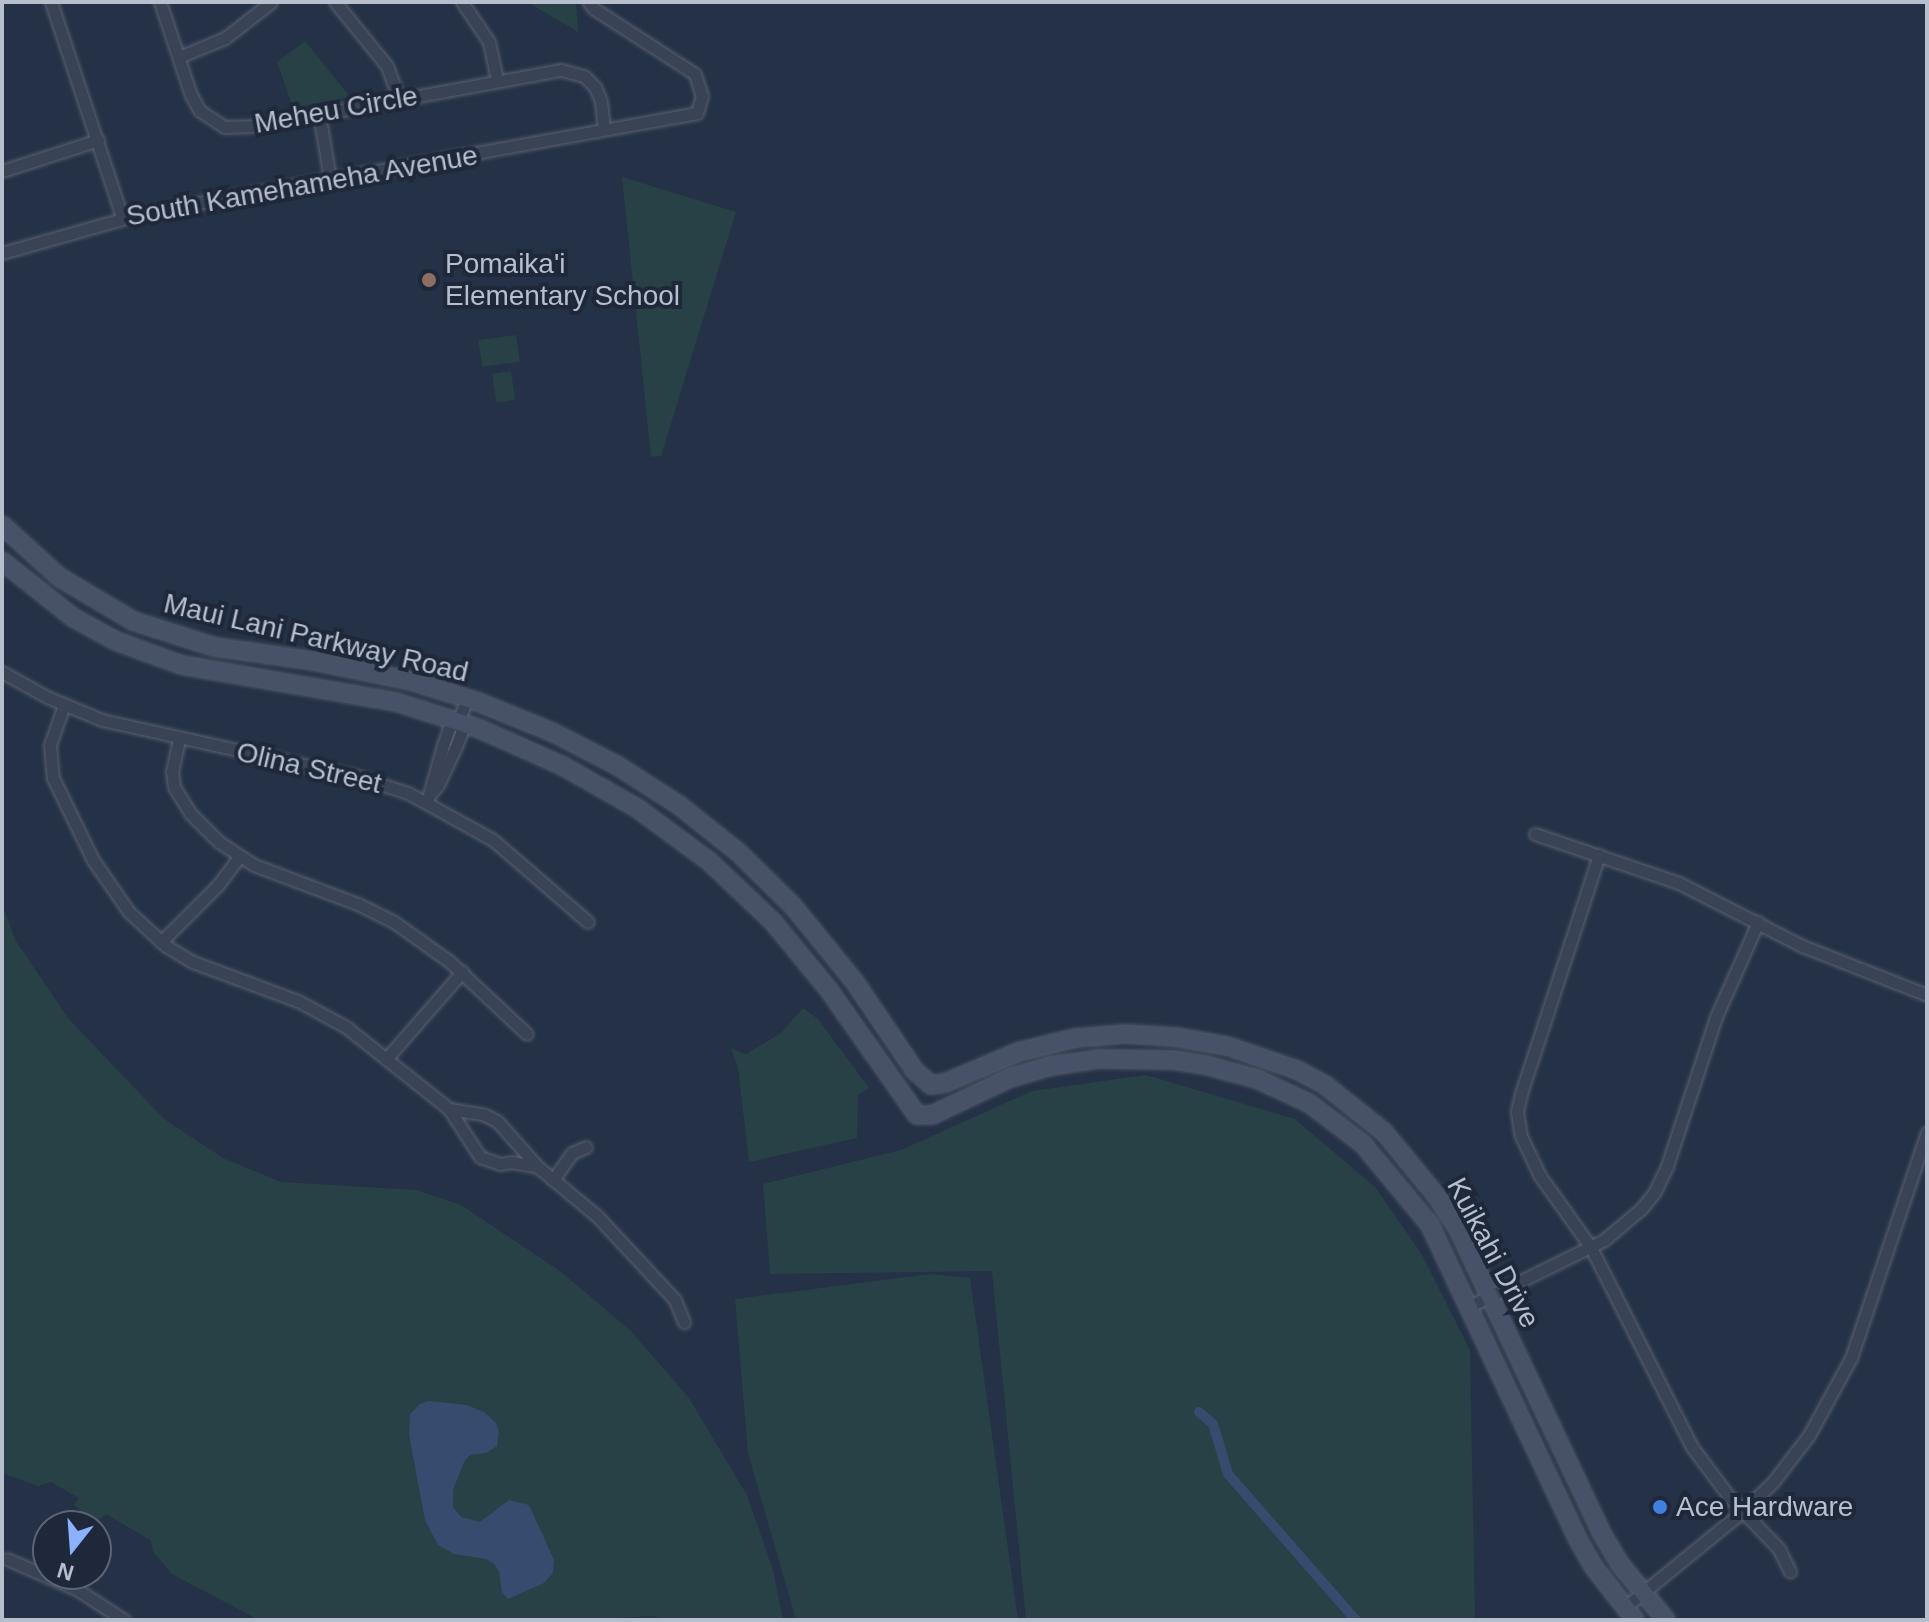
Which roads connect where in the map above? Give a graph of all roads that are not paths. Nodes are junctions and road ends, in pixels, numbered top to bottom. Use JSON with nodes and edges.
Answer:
{"nodes":[{"id":1,"x":51,"y":2,"type":"edge"},
{"id":2,"x":160,"y":2,"type":"edge"},
{"id":3,"x":271,"y":2,"type":"edge"},
{"id":4,"x":335,"y":2,"type":"edge"},
{"id":5,"x":462,"y":2,"type":"edge"},
{"id":6,"x":589,"y":2,"type":"edge"},
{"id":7,"x":179,"y":57,"type":"junction"},
{"id":8,"x":497,"y":81,"type":"junction"},
{"id":9,"x":399,"y":99,"type":"junction"},
{"id":10,"x":319,"y":113,"type":"junction"},
{"id":11,"x":604,"y":129,"type":"junction"},
{"id":12,"x":98,"y":140,"type":"junction"},
{"id":13,"x":2,"y":171,"type":"edge"},
{"id":14,"x":330,"y":179,"type":"junction"},
{"id":15,"x":122,"y":217,"type":"junction"},
{"id":16,"x":2,"y":253,"type":"edge"},
{"id":17,"x":2,"y":525,"type":"edge"},
{"id":18,"x":2,"y":561,"type":"edge"},
{"id":19,"x":2,"y":672,"type":"edge"},
{"id":20,"x":467,"y":698,"type":"junction"},
{"id":21,"x":64,"y":705,"type":"junction"},
{"id":22,"x":458,"y":722,"type":"junction"},
{"id":23,"x":179,"y":739,"type":"junction"},
{"id":24,"x":428,"y":798,"type":"junction"},
{"id":25,"x":1535,"y":834,"type":"dead end"},
{"id":26,"x":1599,"y":855,"type":"junction"},
{"id":27,"x":239,"y":857,"type":"junction"},
{"id":28,"x":588,"y":922,"type":"dead end"},
{"id":29,"x":1758,"y":922,"type":"junction"},
{"id":30,"x":161,"y":942,"type":"junction"},
{"id":31,"x":462,"y":972,"type":"junction"},
{"id":32,"x":1927,"y":995,"type":"edge"},
{"id":33,"x":527,"y":1034,"type":"dead end"},
{"id":34,"x":386,"y":1059,"type":"junction"},
{"id":35,"x":931,"y":1085,"type":"joint"},
{"id":36,"x":449,"y":1109,"type":"junction"},
{"id":37,"x":917,"y":1115,"type":"joint"},
{"id":38,"x":1927,"y":1132,"type":"edge"},
{"id":39,"x":586,"y":1147,"type":"dead end"},
{"id":40,"x":538,"y":1167,"type":"junction"},
{"id":41,"x":553,"y":1180,"type":"junction"},
{"id":42,"x":1590,"y":1246,"type":"junction"},
{"id":43,"x":1490,"y":1297,"type":"junction"},
{"id":44,"x":1468,"y":1307,"type":"junction"},
{"id":45,"x":684,"y":1322,"type":"dead end"},
{"id":46,"x":1744,"y":1510,"type":"junction"},
{"id":47,"x":7,"y":1559,"type":"dead end"},
{"id":48,"x":1790,"y":1572,"type":"dead end"},
{"id":49,"x":1642,"y":1592,"type":"junction"},
{"id":50,"x":1630,"y":1614,"type":"edge"},
{"id":51,"x":124,"y":1620,"type":"edge"},
{"id":52,"x":1666,"y":1620,"type":"edge"}],
"edges":[{"from":1,"to":12,"type":"street"},
{"from":2,"to":7,"type":"street","name":"Meheu Circle"},
{"from":3,"to":7,"type":"street"},
{"from":4,"to":9,"type":"street"},
{"from":5,"to":8,"type":"street"},
{"from":6,"to":11,"type":"street","name":"South Kamehameha Avenue"},
{"from":7,"to":10,"type":"street","name":"Meheu Circle"},
{"from":8,"to":9,"type":"street","name":"Meheu Circle"},
{"from":8,"to":11,"type":"street","name":"Meheu Circle"},
{"from":9,"to":10,"type":"street","name":"Meheu Circle"},
{"from":10,"to":14,"type":"street"},
{"from":11,"to":14,"type":"street","name":"South Kamehameha Avenue"},
{"from":12,"to":13,"type":"street"},
{"from":12,"to":15,"type":"street"},
{"from":14,"to":15,"type":"street","name":"South Kamehameha Avenue"},
{"from":15,"to":16,"type":"street","name":"South Kamehameha Avenue"},
{"from":17,"to":20,"type":"main road","name":"Maui Lani Parkway Road"},
{"from":18,"to":22,"type":"main road","name":"Maui Lani Parkway Road"},
{"from":19,"to":21,"type":"street","name":"Olina Street"},
{"from":20,"to":22,"type":"street"},
{"from":20,"to":35,"type":"main road","name":"Maui Lani Parkway Road"},
{"from":21,"to":23,"type":"street","name":"Olina Street"},
{"from":21,"to":30,"type":"street"},
{"from":22,"to":24,"type":"street"},
{"from":22,"to":37,"type":"main road","name":"Maui Lani Parkway Road"},
{"from":23,"to":24,"type":"street","name":"Olina Street"},
{"from":23,"to":27,"type":"street"},
{"from":24,"to":28,"type":"street","name":"Olina Street"},
{"from":25,"to":26,"type":"street"},
{"from":26,"to":29,"type":"street"},
{"from":26,"to":42,"type":"street"},
{"from":27,"to":30,"type":"street"},
{"from":27,"to":31,"type":"street"},
{"from":29,"to":32,"type":"street"},
{"from":29,"to":42,"type":"street"},
{"from":30,"to":34,"type":"street"},
{"from":31,"to":33,"type":"street"},
{"from":31,"to":34,"type":"street"},
{"from":34,"to":36,"type":"street"},
{"from":35,"to":43,"type":"main road","name":"Kuikahi Drive"},
{"from":36,"to":40,"type":"street"},
{"from":36,"to":40,"type":"street"},
{"from":37,"to":44,"type":"main road","name":"Kuikahi Drive"},
{"from":38,"to":46,"type":"street"},
{"from":39,"to":41,"type":"street"},
{"from":40,"to":41,"type":"street"},
{"from":41,"to":45,"type":"street"},
{"from":42,"to":43,"type":"street"},
{"from":42,"to":46,"type":"street"},
{"from":43,"to":44,"type":"street"},
{"from":43,"to":49,"type":"main road","name":"Kuikahi Drive"},
{"from":44,"to":50,"type":"main road","name":"Kuikahi Drive"},
{"from":46,"to":48,"type":"street"},
{"from":46,"to":49,"type":"street"},
{"from":47,"to":51,"type":"street"},
{"from":49,"to":50,"type":"street"},
{"from":49,"to":52,"type":"main road","name":"Kuikahi Drive"}]}
